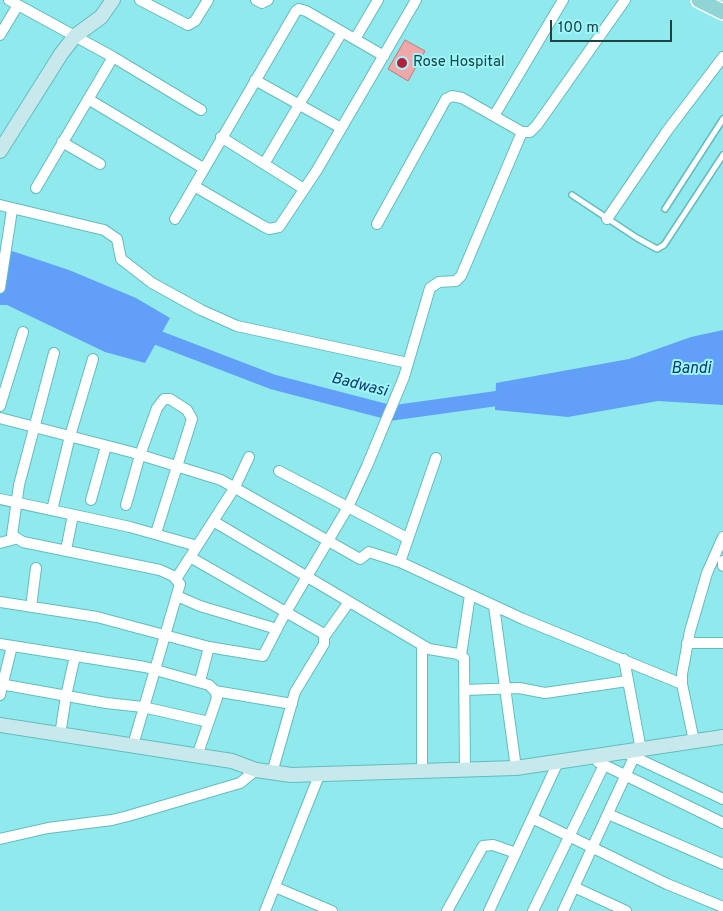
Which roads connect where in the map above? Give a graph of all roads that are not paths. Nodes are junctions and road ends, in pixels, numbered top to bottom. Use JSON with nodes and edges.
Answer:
{"nodes":[{"id":1,"x":113,"y":0,"type":"edge"},
{"id":2,"x":140,"y":0,"type":"edge"},
{"id":3,"x":208,"y":0,"type":"edge"},
{"id":4,"x":256,"y":0,"type":"edge"},
{"id":5,"x":268,"y":0,"type":"edge"},
{"id":6,"x":378,"y":0,"type":"edge"},
{"id":7,"x":416,"y":0,"type":"edge"},
{"id":8,"x":563,"y":0,"type":"edge"},
{"id":9,"x":625,"y":0,"type":"edge"},
{"id":10,"x":699,"y":0,"type":"edge"},
{"id":11,"x":14,"y":2,"type":"edge"},
{"id":12,"x":723,"y":12,"type":"edge"},
{"id":13,"x":342,"y":32,"type":"junction"},
{"id":14,"x":0,"y":36,"type":"edge"},
{"id":15,"x":76,"y":36,"type":"junction"},
{"id":16,"x":355,"y":39,"type":"junction"},
{"id":17,"x":384,"y":56,"type":"junction"},
{"id":18,"x":113,"y":57,"type":"junction"},
{"id":19,"x":723,"y":57,"type":"edge"},
{"id":20,"x":255,"y":80,"type":"junction"},
{"id":21,"x":88,"y":99,"type":"junction"},
{"id":22,"x":299,"y":104,"type":"junction"},
{"id":23,"x":201,"y":110,"type":"dead end"},
{"id":24,"x":494,"y":116,"type":"junction"},
{"id":25,"x":723,"y":119,"type":"edge"},
{"id":26,"x":341,"y":128,"type":"junction"},
{"id":27,"x":522,"y":132,"type":"junction"},
{"id":28,"x":221,"y":137,"type":"junction"},
{"id":29,"x":62,"y":142,"type":"junction"},
{"id":30,"x":0,"y":151,"type":"edge"},
{"id":31,"x":723,"y":155,"type":"edge"},
{"id":32,"x":100,"y":164,"type":"dead end"},
{"id":33,"x":264,"y":164,"type":"junction"},
{"id":34,"x":203,"y":168,"type":"junction"},
{"id":35,"x":194,"y":186,"type":"junction"},
{"id":36,"x":36,"y":188,"type":"dead end"},
{"id":37,"x":304,"y":189,"type":"junction"},
{"id":38,"x":572,"y":195,"type":"dead end"},
{"id":39,"x":0,"y":205,"type":"edge"},
{"id":40,"x":12,"y":210,"type":"junction"},
{"id":41,"x":665,"y":210,"type":"dead end"},
{"id":42,"x":175,"y":218,"type":"dead end"},
{"id":43,"x":607,"y":218,"type":"junction"},
{"id":44,"x":377,"y":224,"type":"dead end"},
{"id":45,"x":1,"y":280,"type":"edge"},
{"id":46,"x":23,"y":332,"type":"dead end"},
{"id":47,"x":54,"y":353,"type":"dead end"},
{"id":48,"x":93,"y":358,"type":"dead end"},
{"id":49,"x":408,"y":363,"type":"junction"},
{"id":50,"x":0,"y":406,"type":"edge"},
{"id":51,"x":0,"y":418,"type":"edge"},
{"id":52,"x":35,"y":427,"type":"junction"},
{"id":53,"x":70,"y":436,"type":"junction"},
{"id":54,"x":106,"y":446,"type":"junction"},
{"id":55,"x":140,"y":455,"type":"junction"},
{"id":56,"x":249,"y":458,"type":"dead end"},
{"id":57,"x":436,"y":458,"type":"dead end"},
{"id":58,"x":177,"y":466,"type":"junction"},
{"id":59,"x":279,"y":471,"type":"dead end"},
{"id":60,"x":235,"y":487,"type":"junction"},
{"id":61,"x":0,"y":499,"type":"edge"},
{"id":62,"x":91,"y":500,"type":"dead end"},
{"id":63,"x":15,"y":502,"type":"junction"},
{"id":64,"x":126,"y":505,"type":"dead end"},
{"id":65,"x":348,"y":507,"type":"junction"},
{"id":66,"x":52,"y":510,"type":"junction"},
{"id":67,"x":73,"y":515,"type":"junction"},
{"id":68,"x":213,"y":521,"type":"junction"},
{"id":69,"x":156,"y":533,"type":"junction"},
{"id":70,"x":723,"y":537,"type":"edge"},
{"id":71,"x":407,"y":538,"type":"junction"},
{"id":72,"x":15,"y":539,"type":"junction"},
{"id":73,"x":328,"y":541,"type":"junction"},
{"id":74,"x":0,"y":543,"type":"edge"},
{"id":75,"x":197,"y":546,"type":"junction"},
{"id":76,"x":66,"y":550,"type":"junction"},
{"id":77,"x":190,"y":556,"type":"junction"},
{"id":78,"x":719,"y":561,"type":"edge"},
{"id":79,"x":400,"y":562,"type":"junction"},
{"id":80,"x":723,"y":566,"type":"edge"},
{"id":81,"x":36,"y":568,"type":"dead end"},
{"id":82,"x":306,"y":577,"type":"junction"},
{"id":83,"x":176,"y":579,"type":"junction"},
{"id":84,"x":470,"y":595,"type":"junction"},
{"id":85,"x":177,"y":596,"type":"junction"},
{"id":86,"x":0,"y":602,"type":"edge"},
{"id":87,"x":349,"y":602,"type":"junction"},
{"id":88,"x":494,"y":606,"type":"junction"},
{"id":89,"x":31,"y":607,"type":"junction"},
{"id":90,"x":286,"y":612,"type":"junction"},
{"id":91,"x":277,"y":629,"type":"junction"},
{"id":92,"x":166,"y":634,"type":"junction"},
{"id":93,"x":324,"y":637,"type":"junction"},
{"id":94,"x":723,"y":642,"type":"edge"},
{"id":95,"x":687,"y":643,"type":"junction"},
{"id":96,"x":0,"y":644,"type":"edge"},
{"id":97,"x":12,"y":646,"type":"junction"},
{"id":98,"x":209,"y":646,"type":"junction"},
{"id":99,"x":422,"y":646,"type":"junction"},
{"id":100,"x":461,"y":655,"type":"junction"},
{"id":101,"x":75,"y":656,"type":"junction"},
{"id":102,"x":624,"y":660,"type":"junction"},
{"id":103,"x":154,"y":670,"type":"junction"},
{"id":104,"x":200,"y":681,"type":"junction"},
{"id":105,"x":627,"y":681,"type":"junction"},
{"id":106,"x":1,"y":684,"type":"edge"},
{"id":107,"x":682,"y":684,"type":"junction"},
{"id":108,"x":504,"y":688,"type":"junction"},
{"id":109,"x":466,"y":690,"type":"junction"},
{"id":110,"x":215,"y":691,"type":"junction"},
{"id":111,"x":0,"y":695,"type":"edge"},
{"id":112,"x":66,"y":696,"type":"junction"},
{"id":113,"x":292,"y":704,"type":"junction"},
{"id":114,"x":143,"y":707,"type":"junction"},
{"id":115,"x":209,"y":722,"type":"junction"},
{"id":116,"x":0,"y":725,"type":"edge"},
{"id":117,"x":60,"y":735,"type":"junction"},
{"id":118,"x":723,"y":737,"type":"edge"},
{"id":119,"x":694,"y":742,"type":"junction"},
{"id":120,"x":133,"y":745,"type":"junction"},
{"id":121,"x":633,"y":753,"type":"junction"},
{"id":122,"x":197,"y":756,"type":"junction"},
{"id":123,"x":590,"y":758,"type":"junction"},
{"id":124,"x":558,"y":762,"type":"junction"},
{"id":125,"x":604,"y":765,"type":"junction"},
{"id":126,"x":516,"y":768,"type":"junction"},
{"id":127,"x":256,"y":770,"type":"junction"},
{"id":128,"x":465,"y":770,"type":"junction"},
{"id":129,"x":422,"y":771,"type":"junction"},
{"id":130,"x":272,"y":773,"type":"junction"},
{"id":131,"x":320,"y":773,"type":"junction"},
{"id":132,"x":625,"y":775,"type":"junction"},
{"id":133,"x":723,"y":799,"type":"edge"},
{"id":134,"x":608,"y":814,"type":"junction"},
{"id":135,"x":532,"y":818,"type":"junction"},
{"id":136,"x":723,"y":823,"type":"edge"},
{"id":137,"x":569,"y":836,"type":"junction"},
{"id":138,"x":0,"y":839,"type":"edge"},
{"id":139,"x":593,"y":847,"type":"junction"},
{"id":140,"x":516,"y":853,"type":"junction"},
{"id":141,"x":723,"y":864,"type":"edge"},
{"id":142,"x":275,"y":887,"type":"junction"},
{"id":143,"x":574,"y":887,"type":"junction"},
{"id":144,"x":723,"y":908,"type":"edge"},
{"id":145,"x":265,"y":911,"type":"edge"},
{"id":146,"x":332,"y":911,"type":"edge"},
{"id":147,"x":447,"y":911,"type":"edge"},
{"id":148,"x":489,"y":911,"type":"edge"},
{"id":149,"x":533,"y":911,"type":"edge"},
{"id":150,"x":563,"y":911,"type":"edge"},
{"id":151,"x":626,"y":911,"type":"edge"}],
"edges":[{"from":1,"to":15,"type":"street"},
{"from":2,"to":3,"type":"street"},
{"from":4,"to":5,"type":"street"},
{"from":6,"to":16,"type":"street"},
{"from":7,"to":17,"type":"street"},
{"from":8,"to":24,"type":"street"},
{"from":9,"to":27,"type":"street"},
{"from":10,"to":12,"type":"main road"},
{"from":11,"to":14,"type":"street"},
{"from":11,"to":15,"type":"street"},
{"from":13,"to":16,"type":"street"},
{"from":13,"to":20,"type":"street"},
{"from":13,"to":22,"type":"street"},
{"from":15,"to":18,"type":"street"},
{"from":15,"to":30,"type":"street"},
{"from":16,"to":17,"type":"street"},
{"from":17,"to":26,"type":"street"},
{"from":18,"to":21,"type":"street"},
{"from":18,"to":23,"type":"street"},
{"from":19,"to":43,"type":"street"},
{"from":20,"to":22,"type":"street"},
{"from":20,"to":28,"type":"street"},
{"from":21,"to":29,"type":"street"},
{"from":21,"to":34,"type":"street"},
{"from":22,"to":26,"type":"street"},
{"from":22,"to":33,"type":"street"},
{"from":24,"to":27,"type":"street"},
{"from":24,"to":44,"type":"street"},
{"from":25,"to":41,"type":"lane"},
{"from":26,"to":37,"type":"street"},
{"from":27,"to":49,"type":"street"},
{"from":28,"to":33,"type":"street"},
{"from":28,"to":34,"type":"street"},
{"from":29,"to":32,"type":"street"},
{"from":29,"to":36,"type":"street"},
{"from":31,"to":43,"type":"lane"},
{"from":33,"to":37,"type":"street"},
{"from":34,"to":35,"type":"street"},
{"from":35,"to":37,"type":"street"},
{"from":35,"to":42,"type":"street"},
{"from":38,"to":43,"type":"lane"},
{"from":39,"to":40,"type":"street"},
{"from":40,"to":45,"type":"street"},
{"from":40,"to":49,"type":"street"},
{"from":46,"to":50,"type":"street"},
{"from":47,"to":52,"type":"street"},
{"from":48,"to":53,"type":"street"},
{"from":49,"to":65,"type":"street"},
{"from":51,"to":52,"type":"street"},
{"from":52,"to":53,"type":"street"},
{"from":52,"to":63,"type":"street"},
{"from":53,"to":54,"type":"street"},
{"from":53,"to":66,"type":"street"},
{"from":54,"to":55,"type":"street"},
{"from":54,"to":62,"type":"street"},
{"from":55,"to":58,"type":"street"},
{"from":55,"to":58,"type":"street"},
{"from":55,"to":64,"type":"street"},
{"from":56,"to":60,"type":"street"},
{"from":57,"to":71,"type":"street"},
{"from":58,"to":60,"type":"street"},
{"from":58,"to":69,"type":"street"},
{"from":59,"to":65,"type":"street"},
{"from":60,"to":68,"type":"street"},
{"from":60,"to":73,"type":"street"},
{"from":61,"to":63,"type":"street"},
{"from":63,"to":66,"type":"street"},
{"from":63,"to":72,"type":"street"},
{"from":65,"to":71,"type":"street"},
{"from":65,"to":73,"type":"street"},
{"from":66,"to":67,"type":"street"},
{"from":67,"to":69,"type":"street"},
{"from":67,"to":76,"type":"street"},
{"from":68,"to":75,"type":"street"},
{"from":68,"to":82,"type":"street"},
{"from":69,"to":75,"type":"street"},
{"from":70,"to":78,"type":"street"},
{"from":71,"to":79,"type":"street"},
{"from":72,"to":74,"type":"street"},
{"from":72,"to":76,"type":"street"},
{"from":73,"to":79,"type":"street"},
{"from":73,"to":82,"type":"street"},
{"from":75,"to":77,"type":"street"},
{"from":76,"to":83,"type":"street"},
{"from":77,"to":83,"type":"street"},
{"from":77,"to":90,"type":"street"},
{"from":78,"to":80,"type":"street"},
{"from":78,"to":95,"type":"street"},
{"from":79,"to":84,"type":"street"},
{"from":81,"to":89,"type":"street"},
{"from":82,"to":87,"type":"street"},
{"from":82,"to":90,"type":"street"},
{"from":83,"to":85,"type":"street"},
{"from":84,"to":88,"type":"street"},
{"from":84,"to":100,"type":"street"},
{"from":85,"to":91,"type":"street"},
{"from":85,"to":92,"type":"street"},
{"from":86,"to":89,"type":"street"},
{"from":87,"to":93,"type":"street"},
{"from":87,"to":99,"type":"street"},
{"from":88,"to":102,"type":"street"},
{"from":88,"to":108,"type":"street"},
{"from":89,"to":92,"type":"street"},
{"from":90,"to":91,"type":"street"},
{"from":90,"to":93,"type":"street"},
{"from":91,"to":98,"type":"street"},
{"from":92,"to":98,"type":"street"},
{"from":92,"to":103,"type":"street"},
{"from":93,"to":113,"type":"street"},
{"from":94,"to":95,"type":"street"},
{"from":95,"to":107,"type":"street"},
{"from":96,"to":97,"type":"street"},
{"from":97,"to":101,"type":"street"},
{"from":97,"to":106,"type":"street"},
{"from":98,"to":104,"type":"street"},
{"from":99,"to":100,"type":"street"},
{"from":99,"to":129,"type":"street"},
{"from":100,"to":109,"type":"street"},
{"from":101,"to":103,"type":"street"},
{"from":101,"to":112,"type":"street"},
{"from":102,"to":105,"type":"street"},
{"from":102,"to":107,"type":"street"},
{"from":103,"to":104,"type":"street"},
{"from":103,"to":114,"type":"street"},
{"from":104,"to":110,"type":"street"},
{"from":105,"to":108,"type":"street"},
{"from":105,"to":121,"type":"street"},
{"from":106,"to":111,"type":"street"},
{"from":106,"to":112,"type":"street"},
{"from":107,"to":119,"type":"street"},
{"from":108,"to":109,"type":"street"},
{"from":108,"to":126,"type":"street"},
{"from":109,"to":128,"type":"street"},
{"from":110,"to":113,"type":"street"},
{"from":110,"to":115,"type":"street"},
{"from":112,"to":114,"type":"street"},
{"from":112,"to":117,"type":"street"},
{"from":113,"to":130,"type":"street"},
{"from":114,"to":115,"type":"street"},
{"from":114,"to":120,"type":"street"},
{"from":115,"to":122,"type":"street"},
{"from":116,"to":117,"type":"street"},
{"from":117,"to":120,"type":"street"},
{"from":118,"to":119,"type":"street"},
{"from":119,"to":121,"type":"street"},
{"from":120,"to":122,"type":"street"},
{"from":121,"to":123,"type":"street"},
{"from":121,"to":132,"type":"street"},
{"from":121,"to":133,"type":"street"},
{"from":122,"to":127,"type":"street"},
{"from":123,"to":124,"type":"street"},
{"from":123,"to":125,"type":"street"},
{"from":124,"to":126,"type":"street"},
{"from":124,"to":135,"type":"street"},
{"from":125,"to":132,"type":"street"},
{"from":125,"to":137,"type":"street"},
{"from":126,"to":128,"type":"street"},
{"from":127,"to":130,"type":"street"},
{"from":127,"to":138,"type":"street"},
{"from":128,"to":129,"type":"street"},
{"from":129,"to":131,"type":"street"},
{"from":130,"to":131,"type":"street"},
{"from":131,"to":142,"type":"street"},
{"from":132,"to":134,"type":"street"},
{"from":132,"to":136,"type":"street"},
{"from":134,"to":139,"type":"street"},
{"from":134,"to":141,"type":"street"},
{"from":135,"to":137,"type":"street"},
{"from":135,"to":140,"type":"street"},
{"from":137,"to":139,"type":"street"},
{"from":137,"to":149,"type":"street"},
{"from":139,"to":143,"type":"street"},
{"from":139,"to":144,"type":"street"},
{"from":140,"to":147,"type":"street"},
{"from":140,"to":148,"type":"street"},
{"from":142,"to":145,"type":"street"},
{"from":142,"to":146,"type":"street"},
{"from":143,"to":150,"type":"street"},
{"from":143,"to":151,"type":"street"}]}
